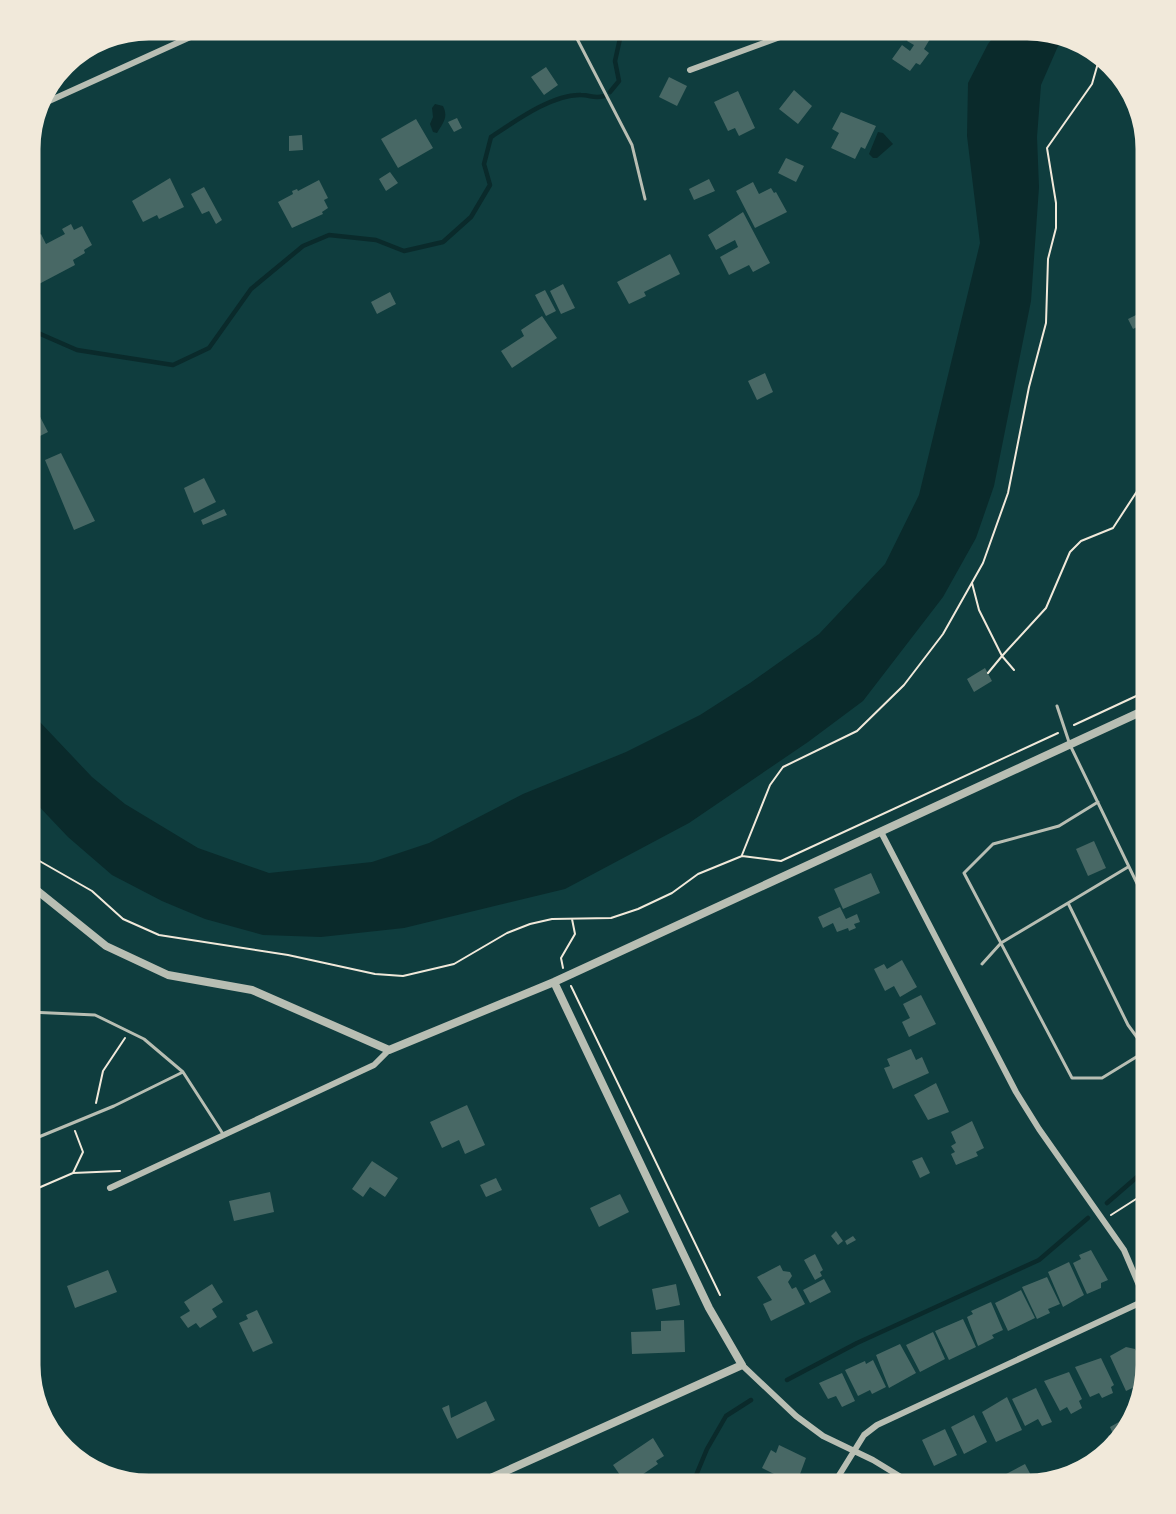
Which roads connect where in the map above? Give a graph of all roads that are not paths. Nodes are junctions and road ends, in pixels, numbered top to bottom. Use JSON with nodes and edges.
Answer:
{"nodes":[{"id":1,"x":184,"y":39,"type":"edge"},
{"id":2,"x":577,"y":39,"type":"edge"},
{"id":3,"x":775,"y":39,"type":"edge"},
{"id":4,"x":690,"y":70,"type":"dead end"},
{"id":5,"x":50,"y":101,"type":"edge"},
{"id":6,"x":645,"y":200,"type":"dead end"},
{"id":7,"x":1057,"y":706,"type":"dead end"},
{"id":8,"x":1137,"y":714,"type":"edge"},
{"id":9,"x":1070,"y":745,"type":"junction"},
{"id":10,"x":1098,"y":802,"type":"junction"},
{"id":11,"x":881,"y":832,"type":"junction"},
{"id":12,"x":1128,"y":867,"type":"junction"},
{"id":13,"x":1137,"y":884,"type":"edge"},
{"id":14,"x":39,"y":892,"type":"edge"},
{"id":15,"x":1068,"y":903,"type":"junction"},
{"id":16,"x":1001,"y":943,"type":"junction"},
{"id":17,"x":982,"y":964,"type":"dead end"},
{"id":18,"x":554,"y":982,"type":"junction"},
{"id":19,"x":39,"y":1012,"type":"edge"},
{"id":20,"x":1137,"y":1037,"type":"edge"},
{"id":21,"x":389,"y":1050,"type":"junction"},
{"id":22,"x":1137,"y":1057,"type":"edge"},
{"id":23,"x":183,"y":1072,"type":"junction"},
{"id":24,"x":39,"y":1136,"type":"edge"},
{"id":25,"x":224,"y":1136,"type":"junction"},
{"id":26,"x":110,"y":1188,"type":"dead end"},
{"id":27,"x":1137,"y":1279,"type":"edge"},
{"id":28,"x":1137,"y":1307,"type":"edge"},
{"id":29,"x":742,"y":1365,"type":"junction"},
{"id":30,"x":854,"y":1451,"type":"junction"},
{"id":31,"x":497,"y":1475,"type":"edge"},
{"id":32,"x":839,"y":1475,"type":"edge"},
{"id":33,"x":896,"y":1475,"type":"edge"}],
"edges":[{"from":1,"to":5,"type":"street"},
{"from":2,"to":6,"type":"lane"},
{"from":3,"to":4,"type":"street"},
{"from":7,"to":9,"type":"lane"},
{"from":8,"to":9,"type":"street"},
{"from":9,"to":10,"type":"lane"},
{"from":9,"to":11,"type":"street"},
{"from":10,"to":12,"type":"lane"},
{"from":10,"to":16,"type":"lane"},
{"from":11,"to":18,"type":"street"},
{"from":11,"to":27,"type":"street"},
{"from":12,"to":13,"type":"lane"},
{"from":12,"to":15,"type":"lane"},
{"from":14,"to":21,"type":"street"},
{"from":15,"to":16,"type":"lane"},
{"from":15,"to":20,"type":"lane"},
{"from":16,"to":17,"type":"lane"},
{"from":16,"to":22,"type":"lane"},
{"from":18,"to":21,"type":"street"},
{"from":18,"to":29,"type":"street"},
{"from":19,"to":23,"type":"lane"},
{"from":21,"to":25,"type":"street"},
{"from":23,"to":24,"type":"lane"},
{"from":23,"to":25,"type":"lane"},
{"from":25,"to":26,"type":"street"},
{"from":28,"to":30,"type":"street"},
{"from":29,"to":30,"type":"street"},
{"from":29,"to":31,"type":"street"},
{"from":30,"to":32,"type":"street"},
{"from":30,"to":33,"type":"street"}]}
